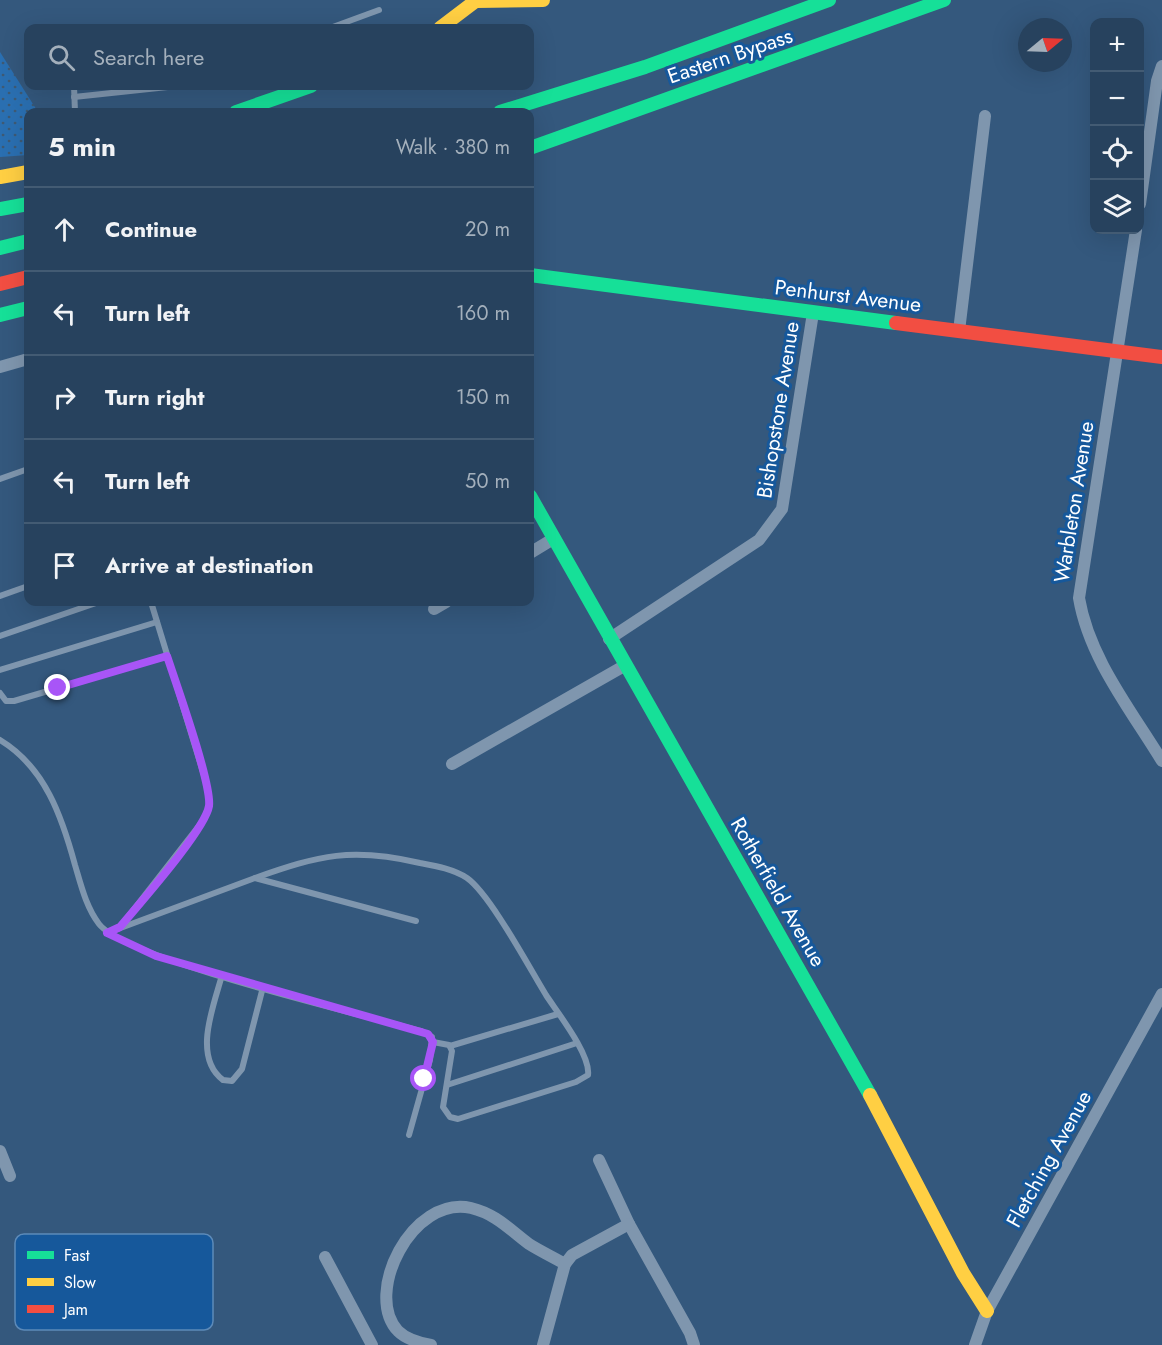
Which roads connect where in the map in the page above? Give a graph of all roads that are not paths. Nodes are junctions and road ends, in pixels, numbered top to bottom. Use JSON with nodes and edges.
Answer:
{"nodes":[{"id":1,"x":476,"y":0,"type":"edge"},
{"id":2,"x":543,"y":0,"type":"edge"},
{"id":3,"x":829,"y":0,"type":"edge"},
{"id":4,"x":944,"y":0,"type":"edge"},
{"id":5,"x":379,"y":10,"type":"dead end"},
{"id":6,"x":341,"y":24,"type":"edge"},
{"id":7,"x":445,"y":24,"type":"edge"},
{"id":8,"x":1162,"y":66,"type":"edge"},
{"id":9,"x":74,"y":90,"type":"edge"},
{"id":10,"x":113,"y":90,"type":"edge"},
{"id":11,"x":299,"y":90,"type":"edge"},
{"id":12,"x":74,"y":97,"type":"junction"},
{"id":13,"x":75,"y":108,"type":"edge"},
{"id":14,"x":248,"y":108,"type":"edge"},
{"id":15,"x":513,"y":108,"type":"edge"},
{"id":16,"x":985,"y":116,"type":"dead end"},
{"id":17,"x":534,"y":147,"type":"edge"},
{"id":18,"x":24,"y":173,"type":"edge"},
{"id":19,"x":0,"y":177,"type":"edge"},
{"id":20,"x":1143,"y":180,"type":"edge"},
{"id":21,"x":24,"y":205,"type":"edge"},
{"id":22,"x":0,"y":209,"type":"edge"},
{"id":23,"x":1135,"y":234,"type":"edge"},
{"id":24,"x":24,"y":242,"type":"edge"},
{"id":25,"x":0,"y":248,"type":"edge"},
{"id":26,"x":534,"y":275,"type":"edge"},
{"id":27,"x":24,"y":278,"type":"edge"},
{"id":28,"x":0,"y":284,"type":"edge"},
{"id":29,"x":24,"y":309,"type":"edge"},
{"id":30,"x":813,"y":313,"type":"junction"},
{"id":31,"x":0,"y":315,"type":"edge"},
{"id":32,"x":959,"y":331,"type":"junction"},
{"id":33,"x":1119,"y":351,"type":"junction"},
{"id":34,"x":1162,"y":357,"type":"edge"},
{"id":35,"x":24,"y":361,"type":"edge"},
{"id":36,"x":0,"y":367,"type":"edge"},
{"id":37,"x":24,"y":471,"type":"edge"},
{"id":38,"x":0,"y":479,"type":"edge"},
{"id":39,"x":534,"y":503,"type":"edge"},
{"id":40,"x":553,"y":539,"type":"junction"},
{"id":41,"x":534,"y":551,"type":"edge"},
{"id":42,"x":24,"y":587,"type":"edge"},
{"id":43,"x":0,"y":596,"type":"edge"},
{"id":44,"x":87,"y":606,"type":"edge"},
{"id":45,"x":152,"y":606,"type":"edge"},
{"id":46,"x":439,"y":606,"type":"edge"},
{"id":47,"x":434,"y":609,"type":"dead end"},
{"id":48,"x":158,"y":622,"type":"junction"},
{"id":49,"x":0,"y":636,"type":"edge"},
{"id":50,"x":609,"y":639,"type":"junction"},
{"id":51,"x":167,"y":656,"type":"junction"},
{"id":52,"x":624,"y":666,"type":"junction"},
{"id":53,"x":0,"y":670,"type":"edge"},
{"id":54,"x":0,"y":693,"type":"edge"},
{"id":55,"x":0,"y":740,"type":"edge"},
{"id":56,"x":1162,"y":761,"type":"edge"},
{"id":57,"x":452,"y":764,"type":"dead end"},
{"id":58,"x":255,"y":878,"type":"junction"},
{"id":59,"x":416,"y":921,"type":"dead end"},
{"id":60,"x":120,"y":927,"type":"junction"},
{"id":61,"x":107,"y":933,"type":"junction"},
{"id":62,"x":222,"y":975,"type":"junction"},
{"id":63,"x":263,"y":987,"type":"junction"},
{"id":64,"x":1162,"y":994,"type":"edge"},
{"id":65,"x":558,"y":1014,"type":"junction"},
{"id":66,"x":433,"y":1042,"type":"junction"},
{"id":67,"x":577,"y":1043,"type":"junction"},
{"id":68,"x":450,"y":1046,"type":"junction"},
{"id":69,"x":447,"y":1085,"type":"junction"},
{"id":70,"x":409,"y":1135,"type":"dead end"},
{"id":71,"x":0,"y":1151,"type":"edge"},
{"id":72,"x":599,"y":1160,"type":"dead end"},
{"id":73,"x":10,"y":1176,"type":"dead end"},
{"id":74,"x":629,"y":1224,"type":"junction"},
{"id":75,"x":325,"y":1257,"type":"dead end"},
{"id":76,"x":565,"y":1264,"type":"junction"},
{"id":77,"x":987,"y":1311,"type":"junction"},
{"id":78,"x":372,"y":1345,"type":"edge"},
{"id":79,"x":431,"y":1345,"type":"edge"},
{"id":80,"x":543,"y":1345,"type":"edge"},
{"id":81,"x":694,"y":1345,"type":"edge"},
{"id":82,"x":975,"y":1345,"type":"edge"}],
"edges":[{"from":1,"to":2,"type":"main road"},
{"from":1,"to":7,"type":"main road"},
{"from":3,"to":15,"type":"main road","name":"Eastern Bypass"},
{"from":4,"to":17,"type":"main road","name":"Eastern Bypass"},
{"from":5,"to":6,"type":"lane"},
{"from":8,"to":20,"type":"street"},
{"from":9,"to":12,"type":"lane"},
{"from":10,"to":12,"type":"lane"},
{"from":11,"to":14,"type":"main road"},
{"from":12,"to":13,"type":"lane"},
{"from":16,"to":32,"type":"street"},
{"from":18,"to":19,"type":"main road"},
{"from":21,"to":22,"type":"main road"},
{"from":23,"to":33,"type":"street","name":"Warbleton Avenue"},
{"from":24,"to":25,"type":"main road"},
{"from":26,"to":30,"type":"main road","name":"Penhurst Avenue"},
{"from":27,"to":28,"type":"main road"},
{"from":29,"to":31,"type":"main road"},
{"from":30,"to":32,"type":"main road","name":"Penhurst Avenue"},
{"from":30,"to":50,"type":"street","name":"Bishopstone Avenue"},
{"from":32,"to":33,"type":"main road","name":"Penhurst Avenue"},
{"from":33,"to":34,"type":"main road","name":"Penhurst Avenue"},
{"from":33,"to":56,"type":"street","name":"Warbleton Avenue"},
{"from":35,"to":36,"type":"street"},
{"from":37,"to":38,"type":"lane"},
{"from":39,"to":40,"type":"main road","name":"Rotherfield Avenue"},
{"from":40,"to":41,"type":"street"},
{"from":40,"to":50,"type":"main road","name":"Rotherfield Avenue"},
{"from":42,"to":43,"type":"lane"},
{"from":44,"to":49,"type":"lane"},
{"from":45,"to":48,"type":"lane"},
{"from":46,"to":47,"type":"street"},
{"from":48,"to":51,"type":"lane"},
{"from":48,"to":53,"type":"lane"},
{"from":50,"to":52,"type":"main road","name":"Rotherfield Avenue"},
{"from":51,"to":54,"type":"lane"},
{"from":51,"to":60,"type":"lane"},
{"from":52,"to":57,"type":"street"},
{"from":52,"to":77,"type":"main road","name":"Rotherfield Avenue"},
{"from":55,"to":61,"type":"lane"},
{"from":58,"to":59,"type":"lane"},
{"from":58,"to":60,"type":"lane"},
{"from":58,"to":65,"type":"lane"},
{"from":60,"to":61,"type":"lane"},
{"from":61,"to":62,"type":"lane"},
{"from":62,"to":63,"type":"lane"},
{"from":62,"to":63,"type":"lane"},
{"from":63,"to":66,"type":"lane"},
{"from":64,"to":77,"type":"street","name":"Fletching Avenue"},
{"from":65,"to":67,"type":"lane"},
{"from":65,"to":68,"type":"lane"},
{"from":66,"to":68,"type":"lane"},
{"from":66,"to":70,"type":"lane"},
{"from":67,"to":69,"type":"lane"},
{"from":67,"to":69,"type":"lane"},
{"from":68,"to":69,"type":"lane"},
{"from":71,"to":73,"type":"street"},
{"from":72,"to":74,"type":"street"},
{"from":74,"to":76,"type":"street"},
{"from":74,"to":81,"type":"street"},
{"from":75,"to":78,"type":"street"},
{"from":76,"to":79,"type":"street"},
{"from":76,"to":80,"type":"street"},
{"from":77,"to":82,"type":"street","name":"Fletching Avenue"}]}
